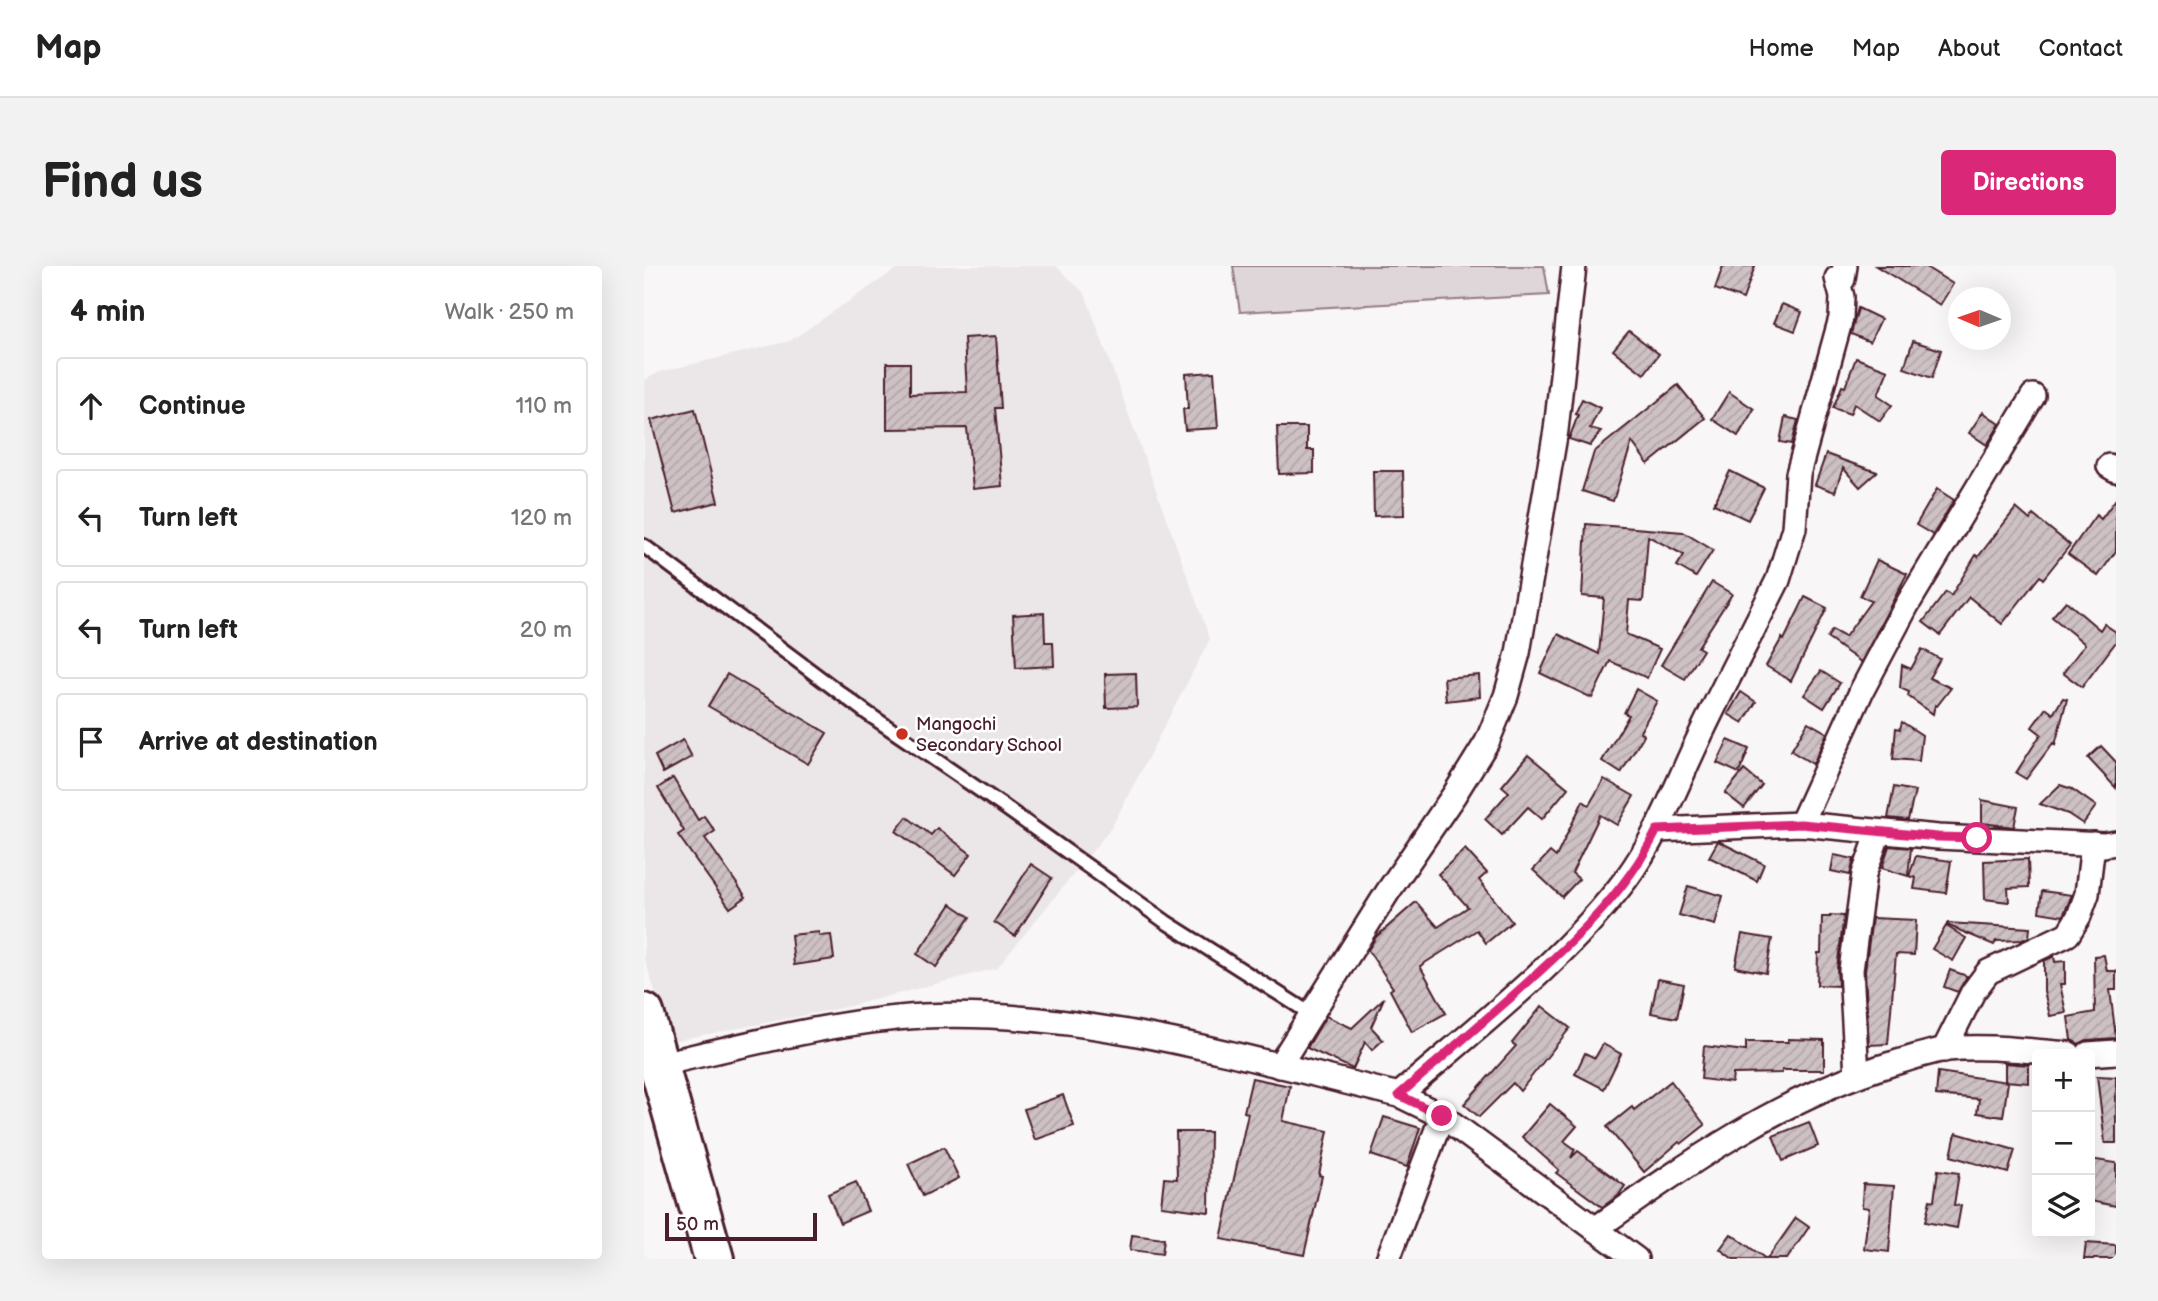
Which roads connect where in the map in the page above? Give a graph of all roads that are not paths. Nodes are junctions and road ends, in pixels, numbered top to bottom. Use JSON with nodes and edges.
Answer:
{"nodes":[{"id":1,"x":1574,"y":266,"type":"edge"},
{"id":2,"x":1838,"y":270,"type":"edge"},
{"id":3,"x":2033,"y":396,"type":"dead end"},
{"id":4,"x":644,"y":546,"type":"edge"},
{"id":5,"x":1801,"y":824,"type":"junction"},
{"id":6,"x":1657,"y":830,"type":"junction"},
{"id":7,"x":1878,"y":832,"type":"junction"},
{"id":8,"x":2105,"y":844,"type":"edge"},
{"id":9,"x":644,"y":1013,"type":"edge"},
{"id":10,"x":1311,"y":1014,"type":"junction"},
{"id":11,"x":1944,"y":1050,"type":"junction"},
{"id":12,"x":2032,"y":1050,"type":"edge"},
{"id":13,"x":2116,"y":1052,"type":"edge"},
{"id":14,"x":2095,"y":1054,"type":"edge"},
{"id":15,"x":652,"y":1066,"type":"edge"},
{"id":16,"x":1279,"y":1066,"type":"junction"},
{"id":17,"x":1857,"y":1075,"type":"junction"},
{"id":18,"x":1399,"y":1095,"type":"junction"},
{"id":19,"x":1442,"y":1116,"type":"junction"},
{"id":20,"x":1595,"y":1229,"type":"junction"},
{"id":21,"x":714,"y":1259,"type":"edge"},
{"id":22,"x":1388,"y":1259,"type":"edge"},
{"id":23,"x":1636,"y":1259,"type":"edge"}],
"edges":[{"from":1,"to":10,"type":"street"},
{"from":2,"to":6,"type":"street"},
{"from":3,"to":5,"type":"street"},
{"from":4,"to":10,"type":"lane"},
{"from":5,"to":6,"type":"street"},
{"from":5,"to":7,"type":"street"},
{"from":6,"to":18,"type":"street"},
{"from":7,"to":8,"type":"street"},
{"from":7,"to":17,"type":"street"},
{"from":8,"to":11,"type":"street"},
{"from":9,"to":15,"type":"highway"},
{"from":10,"to":16,"type":"street"},
{"from":11,"to":12,"type":"street"},
{"from":11,"to":17,"type":"street"},
{"from":13,"to":14,"type":"street"},
{"from":15,"to":16,"type":"street"},
{"from":15,"to":21,"type":"highway"},
{"from":16,"to":18,"type":"street"},
{"from":17,"to":20,"type":"street"},
{"from":18,"to":19,"type":"street"},
{"from":19,"to":20,"type":"street"},
{"from":19,"to":22,"type":"street"},
{"from":20,"to":23,"type":"street"}]}
